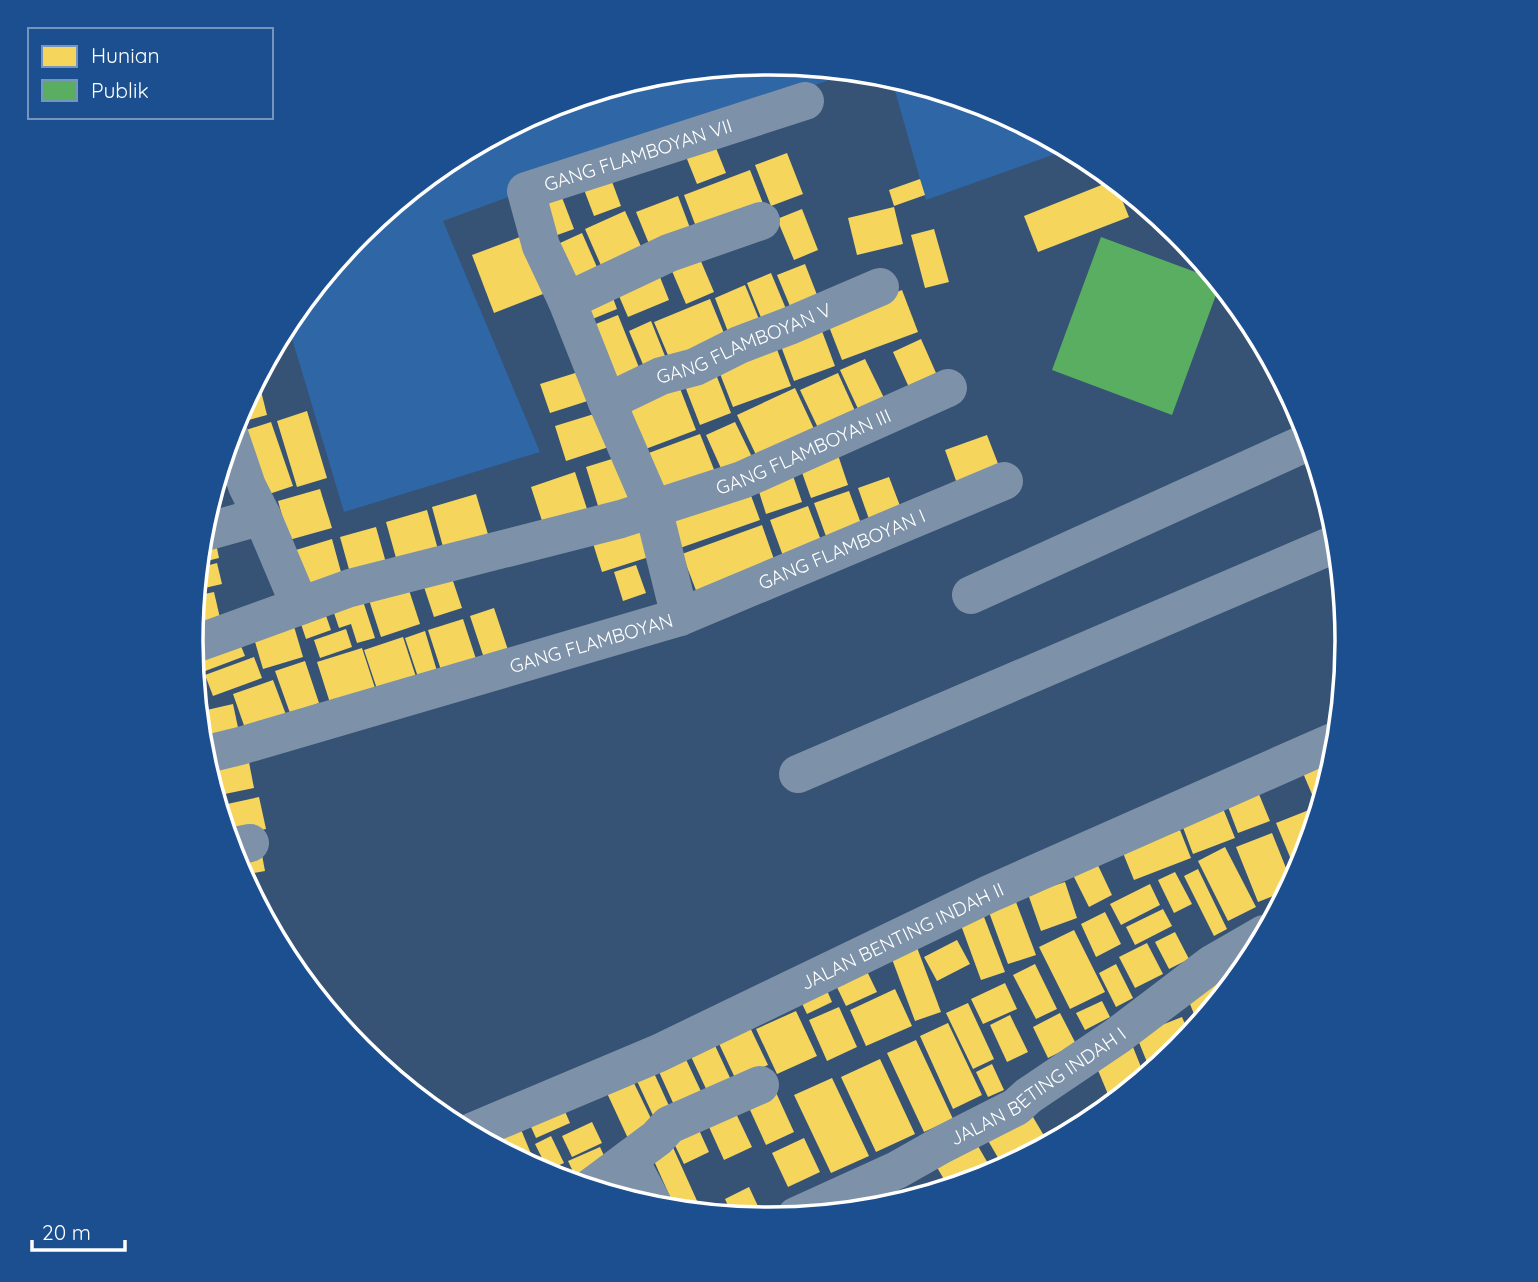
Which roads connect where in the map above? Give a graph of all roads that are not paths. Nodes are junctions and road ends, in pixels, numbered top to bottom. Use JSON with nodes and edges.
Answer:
{"nodes":[{"id":1,"x":805,"y":101,"type":"dead end"},
{"id":2,"x":761,"y":221,"type":"dead end"},
{"id":3,"x":541,"y":246,"type":"joint"},
{"id":4,"x":880,"y":287,"type":"dead end"},
{"id":5,"x":567,"y":301,"type":"junction"},
{"id":6,"x":948,"y":388,"type":"dead end"},
{"id":7,"x":607,"y":402,"type":"junction"},
{"id":8,"x":1300,"y":446,"type":"edge"},
{"id":9,"x":236,"y":452,"type":"edge"},
{"id":10,"x":1004,"y":481,"type":"dead end"},
{"id":11,"x":653,"y":508,"type":"junction"},
{"id":12,"x":262,"y":516,"type":"junction"},
{"id":13,"x":214,"y":529,"type":"edge"},
{"id":14,"x":1327,"y":547,"type":"edge"},
{"id":15,"x":971,"y":595,"type":"dead end"},
{"id":16,"x":300,"y":606,"type":"junction"},
{"id":17,"x":680,"y":617,"type":"junction"},
{"id":18,"x":203,"y":641,"type":"edge"},
{"id":19,"x":1325,"y":745,"type":"edge"},
{"id":20,"x":214,"y":752,"type":"edge"},
{"id":21,"x":798,"y":774,"type":"dead end"},
{"id":22,"x":1246,"y":945,"type":"edge"},
{"id":23,"x":760,"y":1085,"type":"dead end"},
{"id":24,"x":481,"y":1128,"type":"edge"},
{"id":25,"x":629,"y":1159,"type":"junction"},
{"id":26,"x":600,"y":1181,"type":"edge"},
{"id":27,"x":647,"y":1193,"type":"edge"},
{"id":28,"x":822,"y":1204,"type":"edge"}],
"edges":[{"from":1,"to":3,"type":"street","name":"GANG FLAMBOYAN VII"},
{"from":2,"to":5,"type":"street"},
{"from":3,"to":5,"type":"street","name":"GANG FLAMBOYAN"},
{"from":4,"to":7,"type":"street","name":"GANG FLAMBOYAN V"},
{"from":5,"to":7,"type":"street","name":"GANG FLAMBOYAN"},
{"from":6,"to":11,"type":"street","name":"GANG FLAMBOYAN III"},
{"from":7,"to":11,"type":"street","name":"GANG FLAMBOYAN"},
{"from":8,"to":15,"type":"street"},
{"from":9,"to":12,"type":"street"},
{"from":10,"to":17,"type":"street","name":"GANG FLAMBOYAN I"},
{"from":11,"to":16,"type":"street","name":"GANG FLAMBOYAN III"},
{"from":11,"to":17,"type":"street","name":"GANG FLAMBOYAN"},
{"from":12,"to":13,"type":"street"},
{"from":12,"to":16,"type":"street"},
{"from":14,"to":21,"type":"street"},
{"from":16,"to":18,"type":"street","name":"GANG FLAMBOYAN III"},
{"from":17,"to":20,"type":"street","name":"GANG FLAMBOYAN"},
{"from":19,"to":24,"type":"street","name":"JALAN BENTING INDAH II"},
{"from":22,"to":28,"type":"street","name":"JALAN BETING INDAH I"},
{"from":23,"to":25,"type":"street"},
{"from":25,"to":26,"type":"street"},
{"from":25,"to":27,"type":"street"}]}
